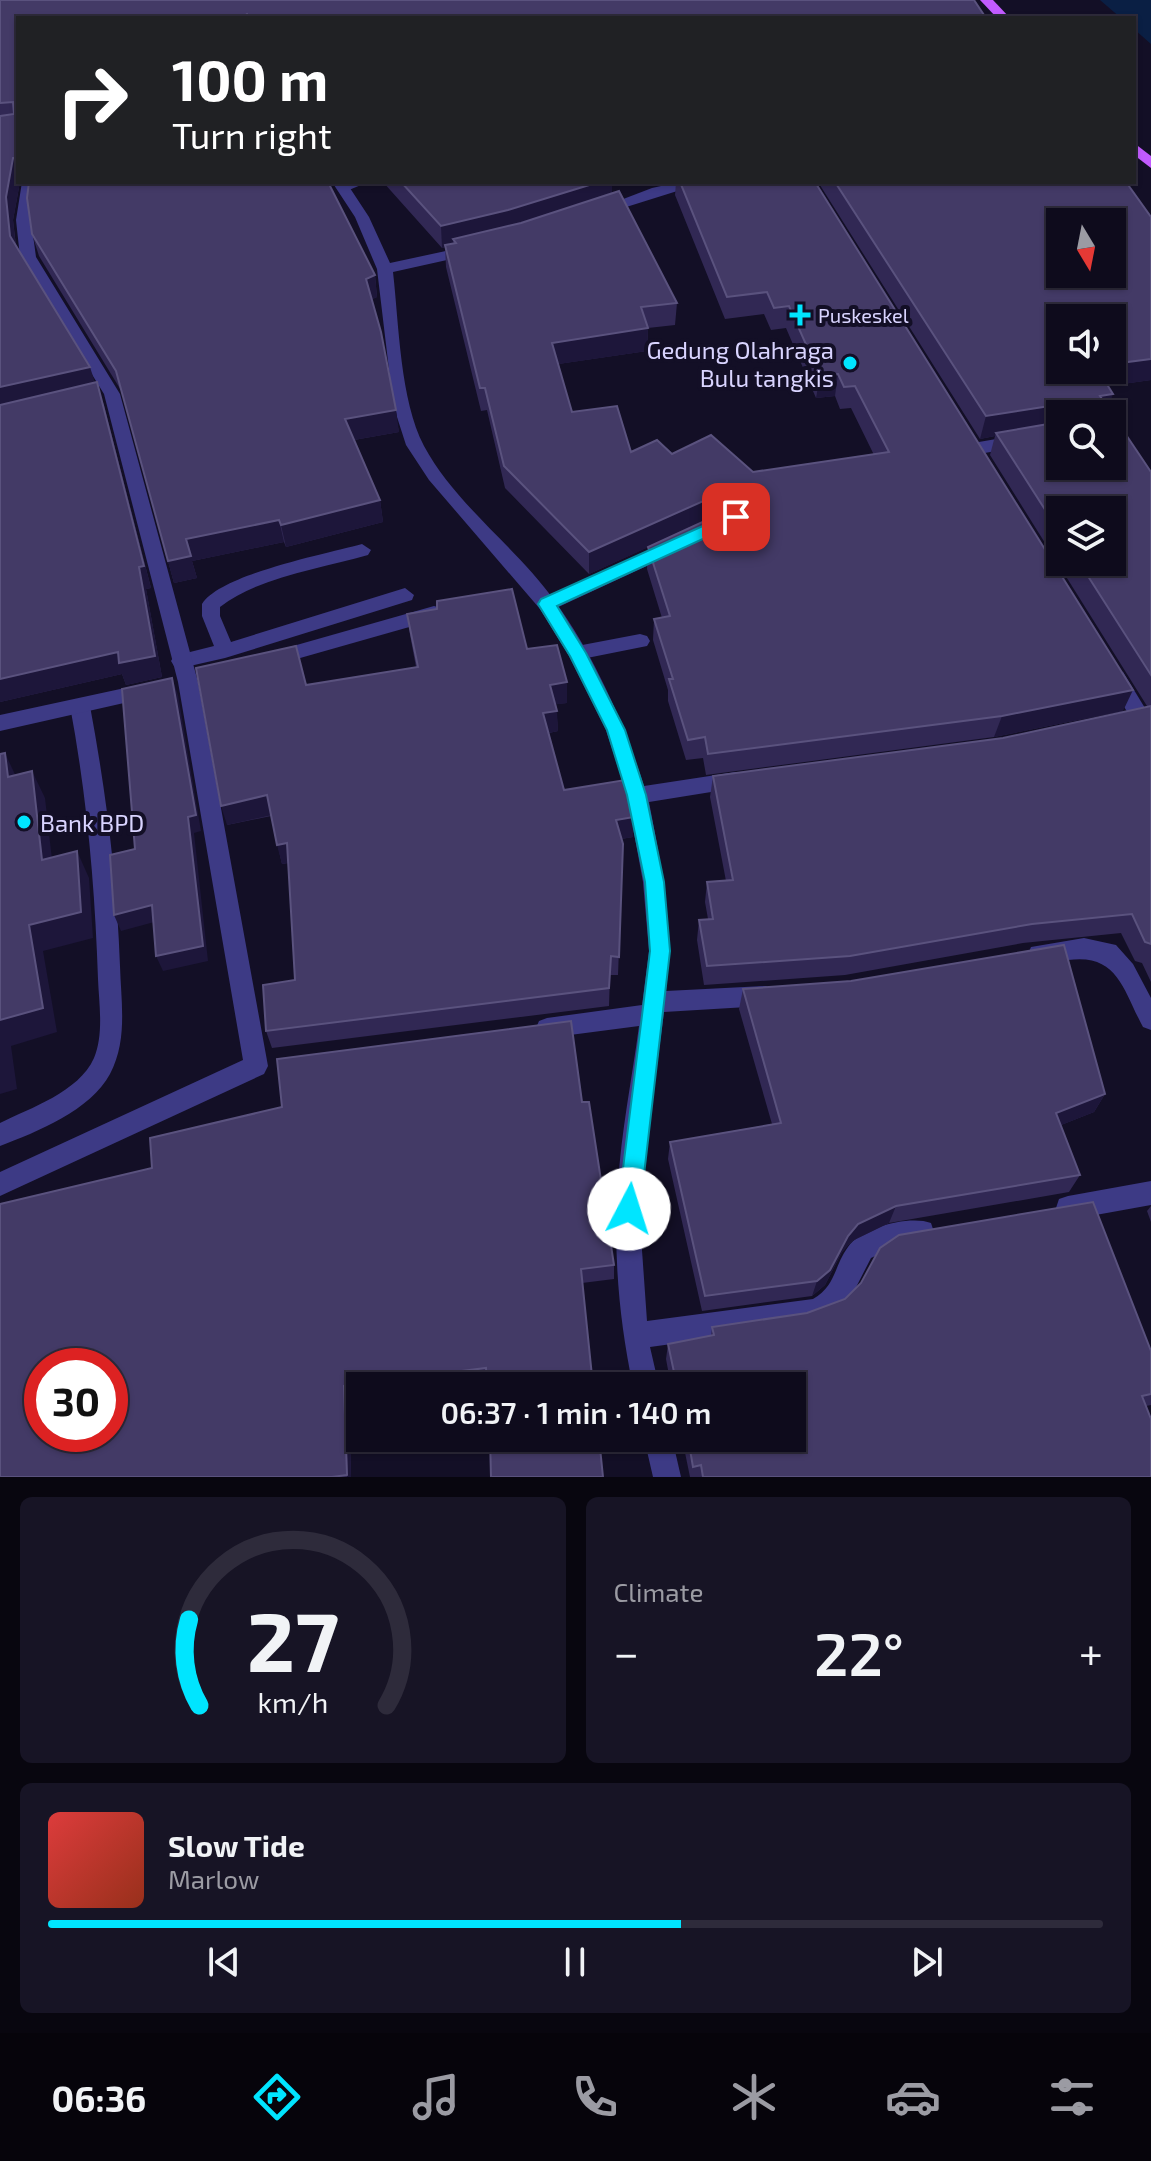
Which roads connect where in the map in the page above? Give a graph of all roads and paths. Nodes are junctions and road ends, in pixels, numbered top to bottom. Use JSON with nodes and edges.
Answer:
{"nodes":[{"id":1,"x":986,"y":0,"type":"edge"},
{"id":2,"x":1002,"y":16,"type":"edge"},
{"id":3,"x":1136,"y":150,"type":"edge"},
{"id":4,"x":1151,"y":164,"type":"edge"},
{"id":5,"x":28,"y":184,"type":"edge"},
{"id":6,"x":348,"y":184,"type":"edge"},
{"id":7,"x":690,"y":184,"type":"edge"},
{"id":8,"x":584,"y":217,"type":"edge"},
{"id":9,"x":485,"y":247,"type":"edge"},
{"id":10,"x":385,"y":269,"type":"junction"},
{"id":11,"x":1046,"y":436,"type":"edge"},
{"id":12,"x":973,"y":449,"type":"edge"},
{"id":13,"x":682,"y":542,"type":"edge"},
{"id":14,"x":362,"y":550,"type":"dead end"},
{"id":15,"x":405,"y":595,"type":"dead end"},
{"id":16,"x":547,"y":604,"type":"junction"},
{"id":17,"x":456,"y":607,"type":"edge"},
{"id":18,"x":640,"y":641,"type":"dead end"},
{"id":19,"x":225,"y":651,"type":"junction"},
{"id":20,"x":577,"y":653,"type":"junction"},
{"id":21,"x":1107,"y":664,"type":"edge"},
{"id":22,"x":247,"y":666,"type":"edge"},
{"id":23,"x":190,"y":674,"type":"junction"},
{"id":24,"x":80,"y":706,"type":"junction"},
{"id":25,"x":1139,"y":718,"type":"edge"},
{"id":26,"x":0,"y":723,"type":"edge"},
{"id":27,"x":758,"y":777,"type":"edge"},
{"id":28,"x":637,"y":795,"type":"junction"},
{"id":29,"x":1022,"y":956,"type":"edge"},
{"id":30,"x":792,"y":994,"type":"edge"},
{"id":31,"x":655,"y":1008,"type":"junction"},
{"id":32,"x":1151,"y":1020,"type":"edge"},
{"id":33,"x":532,"y":1030,"type":"edge"},
{"id":34,"x":0,"y":1135,"type":"edge"},
{"id":35,"x":0,"y":1184,"type":"edge"},
{"id":36,"x":1151,"y":1193,"type":"edge"},
{"id":37,"x":1039,"y":1213,"type":"edge"},
{"id":38,"x":950,"y":1228,"type":"edge"},
{"id":39,"x":635,"y":1336,"type":"junction"},
{"id":40,"x":643,"y":1372,"type":"edge"},
{"id":41,"x":661,"y":1452,"type":"edge"},
{"id":42,"x":667,"y":1477,"type":"edge"}],
"edges":[{"from":1,"to":2,"type":"main road"},
{"from":3,"to":4,"type":"main road"},
{"from":5,"to":23,"type":"street"},
{"from":6,"to":10,"type":"street"},
{"from":7,"to":8,"type":"street"},
{"from":9,"to":10,"type":"street"},
{"from":10,"to":16,"type":"street"},
{"from":11,"to":12,"type":"street"},
{"from":13,"to":16,"type":"street"},
{"from":14,"to":19,"type":"street"},
{"from":15,"to":19,"type":"street"},
{"from":16,"to":20,"type":"street"},
{"from":17,"to":22,"type":"street"},
{"from":18,"to":20,"type":"street"},
{"from":19,"to":23,"type":"street"},
{"from":20,"to":28,"type":"street"},
{"from":21,"to":25,"type":"street"},
{"from":23,"to":24,"type":"street"},
{"from":23,"to":35,"type":"street"},
{"from":24,"to":26,"type":"street"},
{"from":24,"to":34,"type":"street"},
{"from":27,"to":28,"type":"street"},
{"from":28,"to":31,"type":"street"},
{"from":29,"to":32,"type":"street"},
{"from":30,"to":31,"type":"street"},
{"from":31,"to":33,"type":"street"},
{"from":31,"to":39,"type":"street"},
{"from":36,"to":37,"type":"street"},
{"from":38,"to":39,"type":"street"},
{"from":39,"to":40,"type":"street"},
{"from":41,"to":42,"type":"street"}]}
